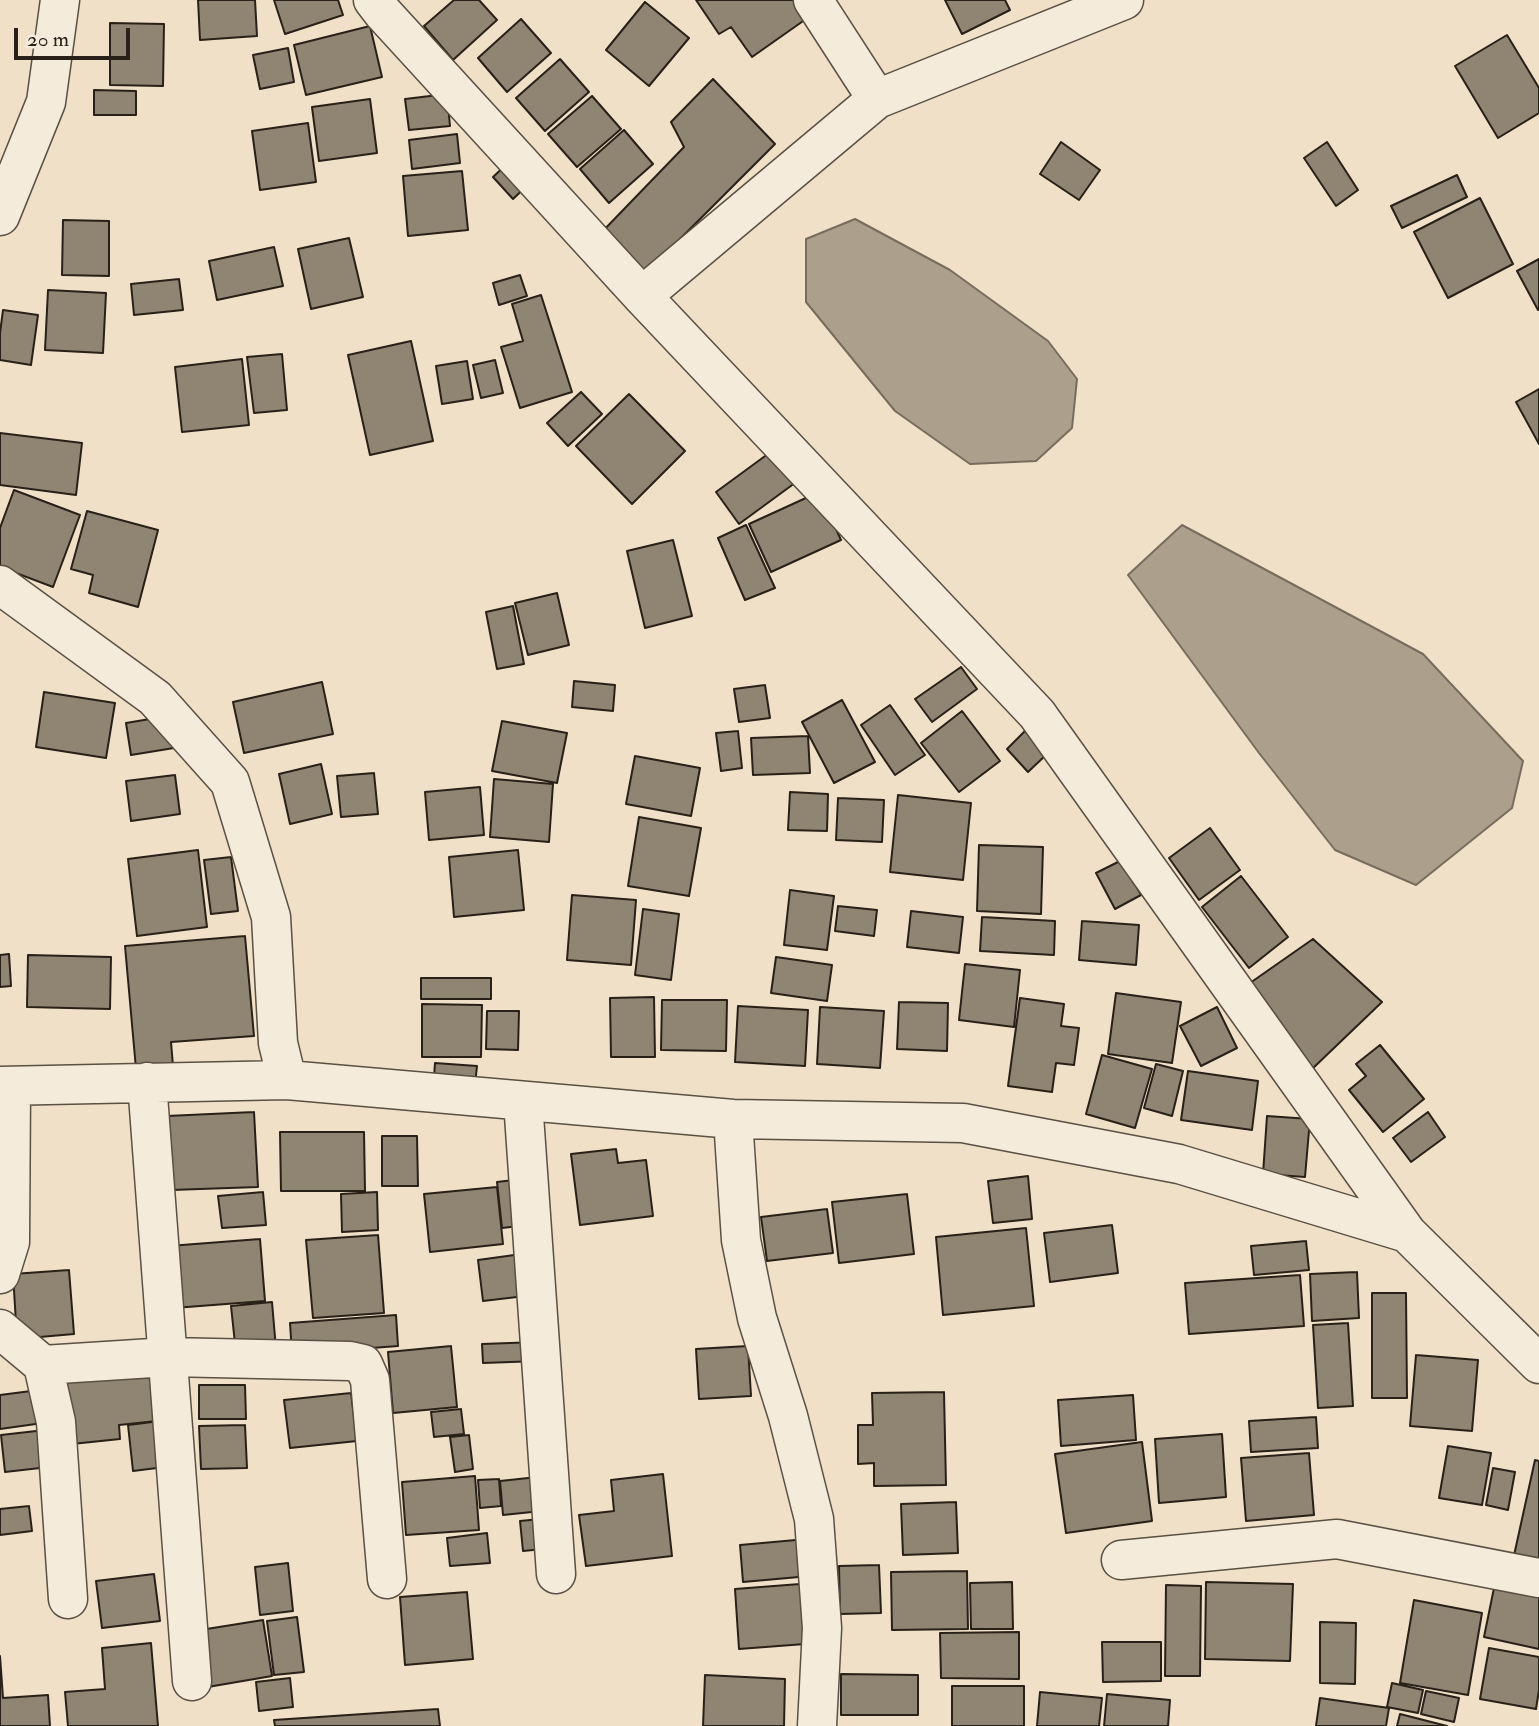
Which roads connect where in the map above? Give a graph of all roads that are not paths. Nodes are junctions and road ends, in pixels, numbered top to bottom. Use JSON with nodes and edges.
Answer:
{"nodes":[{"id":1,"x":60,"y":0,"type":"edge"},
{"id":2,"x":373,"y":0,"type":"edge"},
{"id":3,"x":813,"y":0,"type":"edge"},
{"id":4,"x":1124,"y":0,"type":"edge"},
{"id":5,"x":877,"y":99,"type":"junction"},
{"id":6,"x":46,"y":102,"type":"junction"},
{"id":7,"x":0,"y":137,"type":"edge"},
{"id":8,"x":0,"y":216,"type":"edge"},
{"id":9,"x":642,"y":296,"type":"junction"},
{"id":10,"x":0,"y":585,"type":"edge"},
{"id":11,"x":287,"y":1080,"type":"junction"},
{"id":12,"x":147,"y":1083,"type":"junction"},
{"id":13,"x":5,"y":1086,"type":"edge"},
{"id":14,"x":523,"y":1101,"type":"junction"},
{"id":15,"x":733,"y":1119,"type":"junction"},
{"id":16,"x":1407,"y":1233,"type":"junction"},
{"id":17,"x":0,"y":1274,"type":"edge"},
{"id":18,"x":0,"y":1329,"type":"edge"},
{"id":19,"x":168,"y":1357,"type":"junction"},
{"id":20,"x":1539,"y":1364,"type":"edge"},
{"id":21,"x":43,"y":1365,"type":"junction"},
{"id":22,"x":1121,"y":1560,"type":"dead end"},
{"id":23,"x":556,"y":1574,"type":"dead end"},
{"id":24,"x":1539,"y":1578,"type":"edge"},
{"id":25,"x":387,"y":1580,"type":"dead end"},
{"id":26,"x":68,"y":1599,"type":"dead end"},
{"id":27,"x":192,"y":1681,"type":"dead end"},
{"id":28,"x":817,"y":1726,"type":"edge"}],
"edges":[{"from":1,"to":6,"type":"street"},
{"from":2,"to":9,"type":"street"},
{"from":3,"to":5,"type":"street"},
{"from":4,"to":5,"type":"street"},
{"from":5,"to":9,"type":"street"},
{"from":6,"to":7,"type":"street"},
{"from":6,"to":8,"type":"street"},
{"from":9,"to":16,"type":"street"},
{"from":10,"to":11,"type":"street"},
{"from":11,"to":12,"type":"street"},
{"from":11,"to":14,"type":"street"},
{"from":12,"to":13,"type":"street"},
{"from":12,"to":19,"type":"street"},
{"from":13,"to":17,"type":"street"},
{"from":14,"to":15,"type":"street"},
{"from":14,"to":23,"type":"street"},
{"from":15,"to":16,"type":"street"},
{"from":15,"to":28,"type":"street"},
{"from":16,"to":20,"type":"street"},
{"from":18,"to":21,"type":"street"},
{"from":19,"to":21,"type":"street"},
{"from":19,"to":25,"type":"street"},
{"from":19,"to":27,"type":"street"},
{"from":21,"to":26,"type":"street"},
{"from":22,"to":24,"type":"street"}]}
